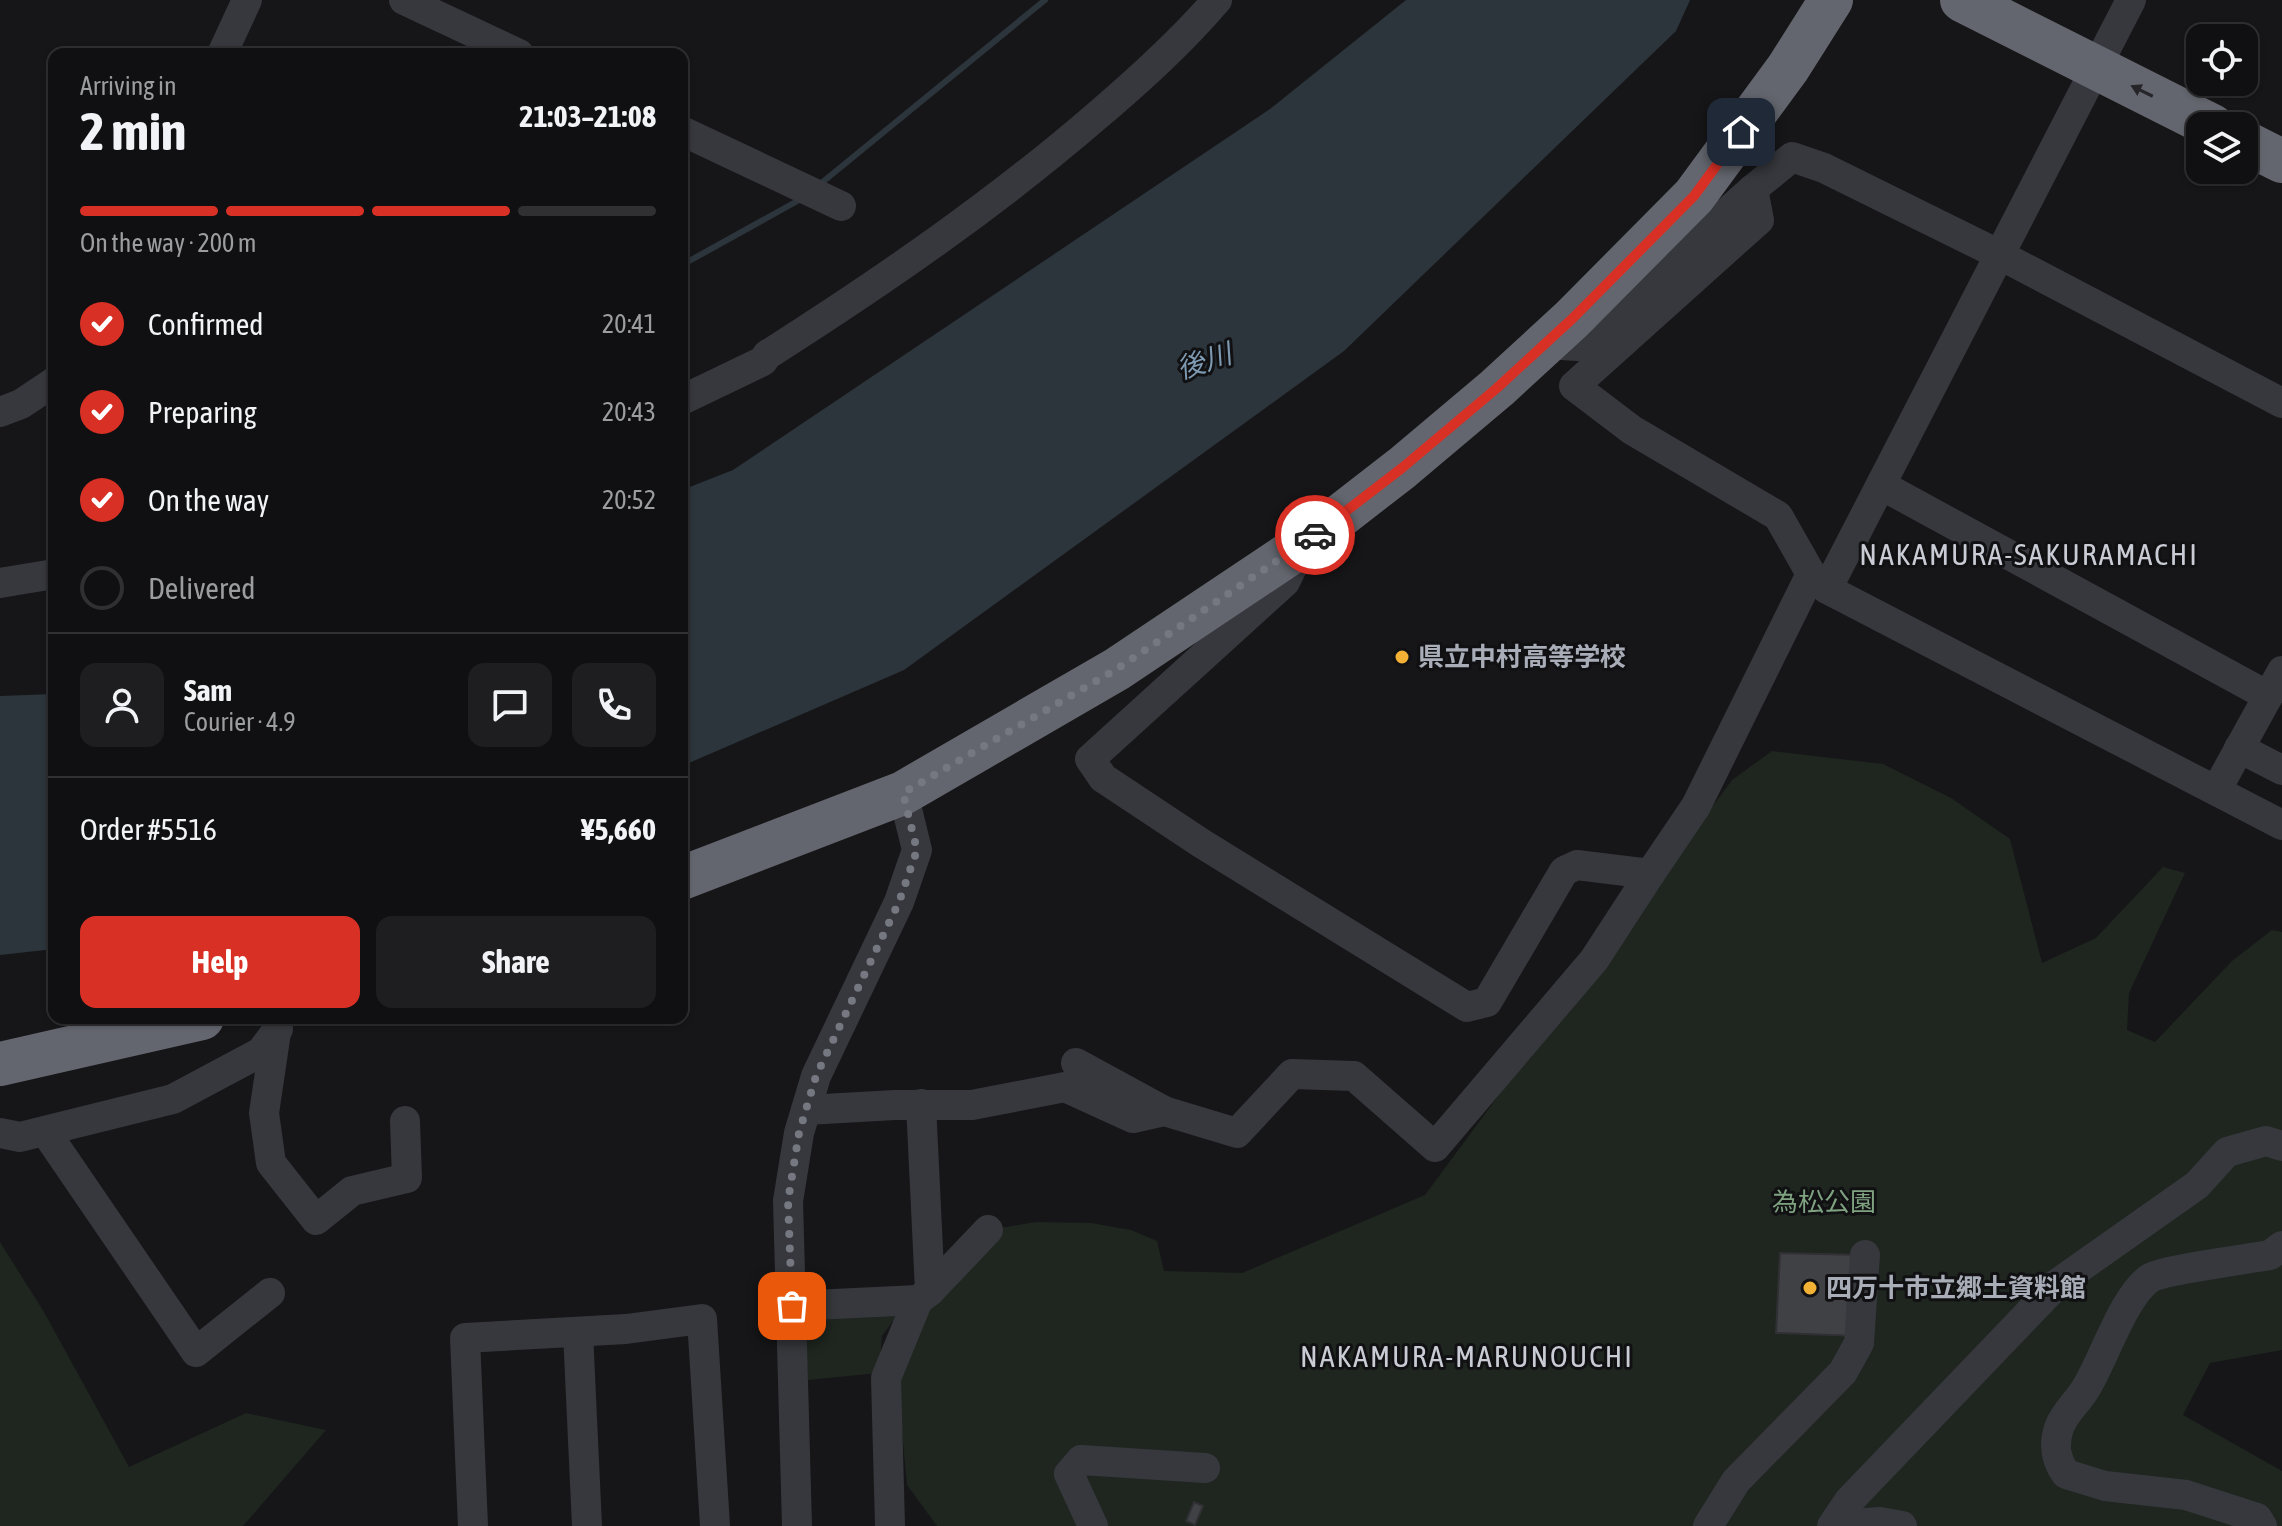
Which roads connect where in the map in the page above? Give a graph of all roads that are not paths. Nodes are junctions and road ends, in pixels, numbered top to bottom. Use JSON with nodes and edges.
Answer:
{"nodes":[{"id":1,"x":247,"y":0,"type":"edge"},
{"id":2,"x":404,"y":0,"type":"edge"},
{"id":3,"x":1217,"y":0,"type":"edge"},
{"id":4,"x":1831,"y":0,"type":"edge"},
{"id":5,"x":1962,"y":0,"type":"edge"},
{"id":6,"x":2131,"y":0,"type":"edge"},
{"id":7,"x":225,"y":48,"type":"edge"},
{"id":8,"x":506,"y":48,"type":"edge"},
{"id":9,"x":2096,"y":69,"type":"junction"},
{"id":10,"x":2186,"y":113,"type":"edge"},
{"id":11,"x":688,"y":134,"type":"edge"},
{"id":12,"x":2258,"y":149,"type":"edge"},
{"id":13,"x":2282,"y":161,"type":"edge"},
{"id":14,"x":1753,"y":189,"type":"junction"},
{"id":15,"x":841,"y":206,"type":"dead end"},
{"id":16,"x":2000,"y":255,"type":"junction"},
{"id":17,"x":1545,"y":344,"type":"junction"},
{"id":18,"x":48,"y":386,"type":"edge"},
{"id":19,"x":688,"y":397,"type":"edge"},
{"id":20,"x":2282,"y":403,"type":"edge"},
{"id":21,"x":0,"y":412,"type":"edge"},
{"id":22,"x":1881,"y":485,"type":"junction"},
{"id":23,"x":1304,"y":544,"type":"junction"},
{"id":24,"x":48,"y":575,"type":"edge"},
{"id":25,"x":1819,"y":582,"type":"junction"},
{"id":26,"x":0,"y":583,"type":"edge"},
{"id":27,"x":2275,"y":683,"type":"edge"},
{"id":28,"x":2239,"y":748,"type":"junction"},
{"id":29,"x":2282,"y":770,"type":"edge"},
{"id":30,"x":2217,"y":789,"type":"junction"},
{"id":31,"x":903,"y":793,"type":"junction"},
{"id":32,"x":2282,"y":825,"type":"edge"},
{"id":33,"x":1650,"y":874,"type":"junction"},
{"id":34,"x":688,"y":876,"type":"edge"},
{"id":35,"x":176,"y":1024,"type":"edge"},
{"id":36,"x":282,"y":1025,"type":"edge"},
{"id":37,"x":1076,"y":1063,"type":"dead end"},
{"id":38,"x":0,"y":1064,"type":"edge"},
{"id":39,"x":921,"y":1104,"type":"junction"},
{"id":40,"x":806,"y":1110,"type":"junction"},
{"id":41,"x":1164,"y":1111,"type":"junction"},
{"id":42,"x":405,"y":1121,"type":"dead end"},
{"id":43,"x":45,"y":1131,"type":"junction"},
{"id":44,"x":0,"y":1133,"type":"edge"},
{"id":45,"x":2282,"y":1146,"type":"edge"},
{"id":46,"x":988,"y":1230,"type":"dead end"},
{"id":47,"x":2282,"y":1246,"type":"edge"},
{"id":48,"x":1865,"y":1255,"type":"dead end"},
{"id":49,"x":270,"y":1293,"type":"dead end"},
{"id":50,"x":924,"y":1295,"type":"junction"},
{"id":51,"x":792,"y":1306,"type":"junction"},
{"id":52,"x":578,"y":1332,"type":"junction"},
{"id":53,"x":1205,"y":1468,"type":"dead end"},
{"id":54,"x":1833,"y":1525,"type":"edge"},
{"id":55,"x":473,"y":1526,"type":"edge"},
{"id":56,"x":587,"y":1526,"type":"edge"},
{"id":57,"x":715,"y":1526,"type":"edge"},
{"id":58,"x":797,"y":1526,"type":"edge"},
{"id":59,"x":890,"y":1526,"type":"edge"},
{"id":60,"x":1093,"y":1526,"type":"edge"},
{"id":61,"x":1708,"y":1526,"type":"edge"},
{"id":62,"x":1902,"y":1526,"type":"edge"},
{"id":63,"x":2262,"y":1526,"type":"edge"}],
"edges":[{"from":1,"to":7,"type":"street"},
{"from":2,"to":8,"type":"street"},
{"from":3,"to":19,"type":"street"},
{"from":4,"to":17,"type":"highway"},
{"from":5,"to":9,"type":"highway"},
{"from":6,"to":9,"type":"street"},
{"from":10,"to":9,"type":"highway","one_way":true},
{"from":9,"to":16,"type":"street"},
{"from":11,"to":15,"type":"street"},
{"from":12,"to":13,"type":"highway"},
{"from":14,"to":16,"type":"street"},
{"from":14,"to":17,"type":"street"},
{"from":14,"to":25,"type":"street"},
{"from":16,"to":20,"type":"street"},
{"from":16,"to":22,"type":"street"},
{"from":17,"to":23,"type":"highway"},
{"from":18,"to":21,"type":"street"},
{"from":22,"to":25,"type":"street"},
{"from":22,"to":27,"type":"street"},
{"from":23,"to":31,"type":"highway"},
{"from":23,"to":33,"type":"street"},
{"from":24,"to":26,"type":"street"},
{"from":25,"to":30,"type":"street"},
{"from":25,"to":33,"type":"street"},
{"from":27,"to":28,"type":"street"},
{"from":28,"to":29,"type":"street"},
{"from":28,"to":30,"type":"street"},
{"from":30,"to":32,"type":"street"},
{"from":31,"to":34,"type":"highway"},
{"from":31,"to":40,"type":"street"},
{"from":33,"to":41,"type":"street"},
{"from":35,"to":38,"type":"highway"},
{"from":36,"to":42,"type":"street"},
{"from":36,"to":43,"type":"street"},
{"from":37,"to":41,"type":"street"},
{"from":39,"to":40,"type":"street"},
{"from":39,"to":41,"type":"street"},
{"from":39,"to":50,"type":"street"},
{"from":40,"to":51,"type":"street"},
{"from":43,"to":44,"type":"street"},
{"from":43,"to":49,"type":"street"},
{"from":45,"to":54,"type":"street"},
{"from":46,"to":50,"type":"street"},
{"from":47,"to":63,"type":"street"},
{"from":48,"to":61,"type":"street"},
{"from":50,"to":51,"type":"street"},
{"from":50,"to":59,"type":"street"},
{"from":51,"to":58,"type":"street"},
{"from":52,"to":55,"type":"street"},
{"from":52,"to":56,"type":"street"},
{"from":52,"to":57,"type":"street"},
{"from":53,"to":60,"type":"street"},
{"from":54,"to":62,"type":"street"}]}
